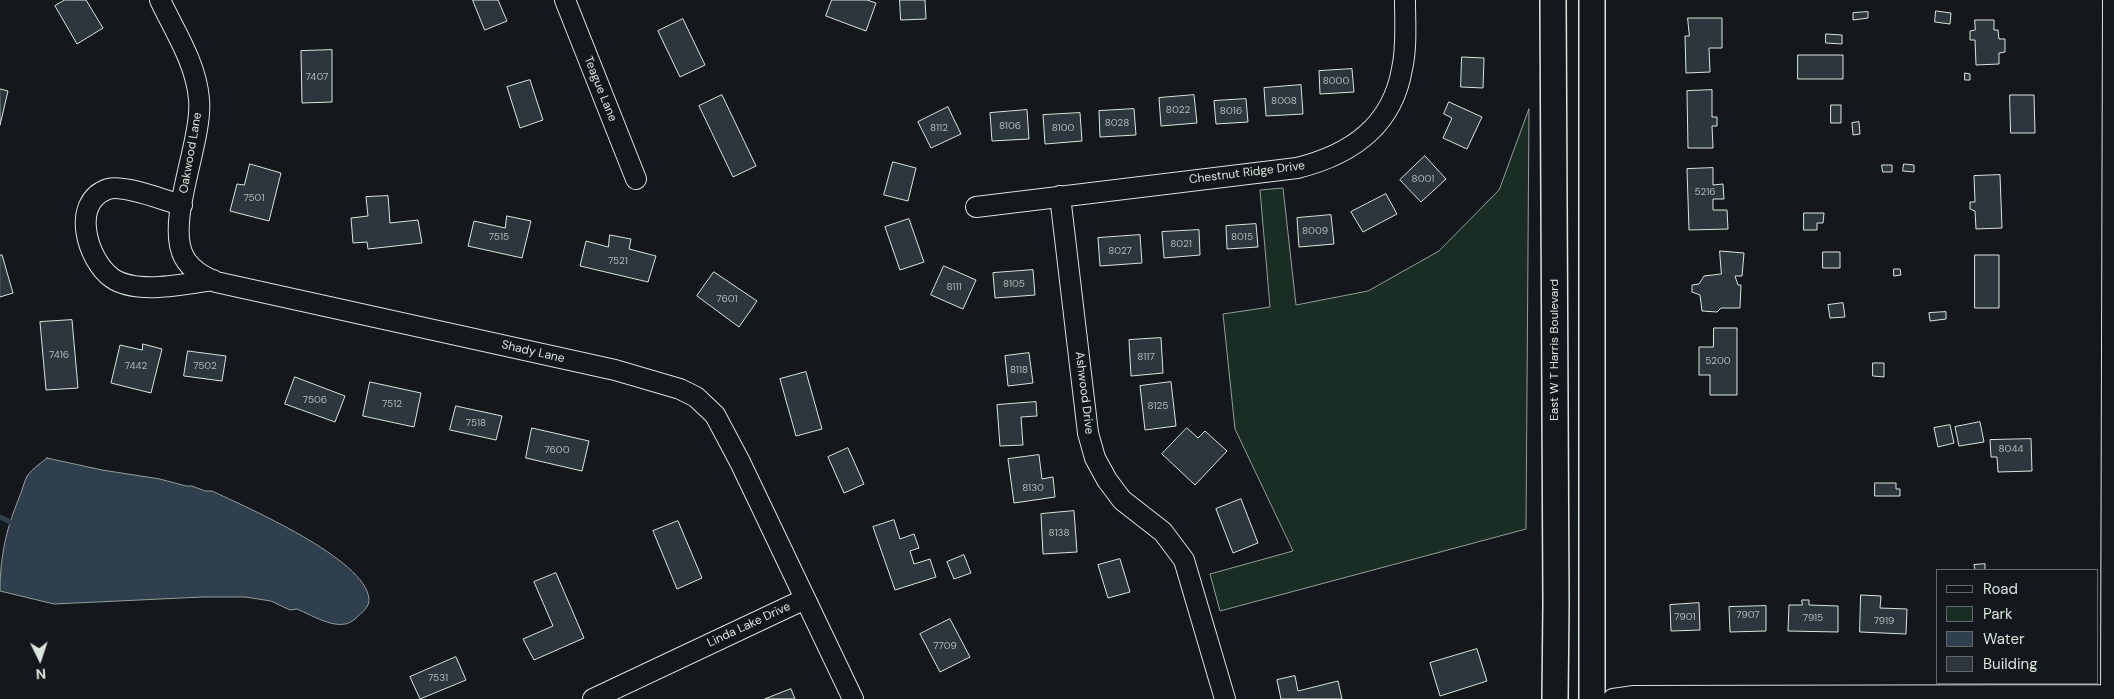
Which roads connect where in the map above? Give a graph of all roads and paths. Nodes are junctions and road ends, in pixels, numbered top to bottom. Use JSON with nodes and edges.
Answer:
{"nodes":[{"id":1,"x":160,"y":0,"type":"edge"},
{"id":2,"x":565,"y":0,"type":"edge"},
{"id":3,"x":1404,"y":0,"type":"edge"},
{"id":4,"x":1554,"y":0,"type":"edge"},
{"id":5,"x":1592,"y":0,"type":"edge"},
{"id":6,"x":2113,"y":0,"type":"edge"},
{"id":7,"x":2114,"y":59,"type":"edge"},
{"id":8,"x":636,"y":178,"type":"dead end"},
{"id":9,"x":1060,"y":196,"type":"junction"},
{"id":10,"x":976,"y":207,"type":"dead end"},
{"id":11,"x":180,"y":215,"type":"junction"},
{"id":12,"x":213,"y":280,"type":"junction"},
{"id":13,"x":804,"y":599,"type":"junction"},
{"id":14,"x":2112,"y":695,"type":"edge"},
{"id":15,"x":593,"y":699,"type":"edge"},
{"id":16,"x":853,"y":699,"type":"edge"},
{"id":17,"x":1225,"y":699,"type":"edge"},
{"id":18,"x":1554,"y":699,"type":"edge"},
{"id":19,"x":1592,"y":699,"type":"edge"},
{"id":20,"x":1613,"y":699,"type":"edge"}],
"edges":[{"from":1,"to":11,"type":"street","name":"Oakwood Lane"},
{"from":2,"to":8,"type":"street","name":"Teague Lane"},
{"from":3,"to":9,"type":"street","name":"Chestnut Ridge Drive"},
{"from":4,"to":18,"type":"main road","name":"East W T Harris Boulevard"},
{"from":5,"to":19,"type":"main road"},
{"from":6,"to":7,"type":"street"},
{"from":7,"to":14,"type":"street"},
{"from":9,"to":10,"type":"street","name":"Chestnut Ridge Drive"},
{"from":9,"to":17,"type":"street","name":"Ashwood Drive"},
{"from":11,"to":12,"type":"street","name":"Shady Lane"},
{"from":11,"to":12,"type":"street"},
{"from":12,"to":13,"type":"street","name":"Shady Lane"},
{"from":13,"to":15,"type":"street","name":"Linda Lake Drive"},
{"from":13,"to":16,"type":"street","name":"Linda Lake Drive"},
{"from":14,"to":20,"type":"street"}]}
